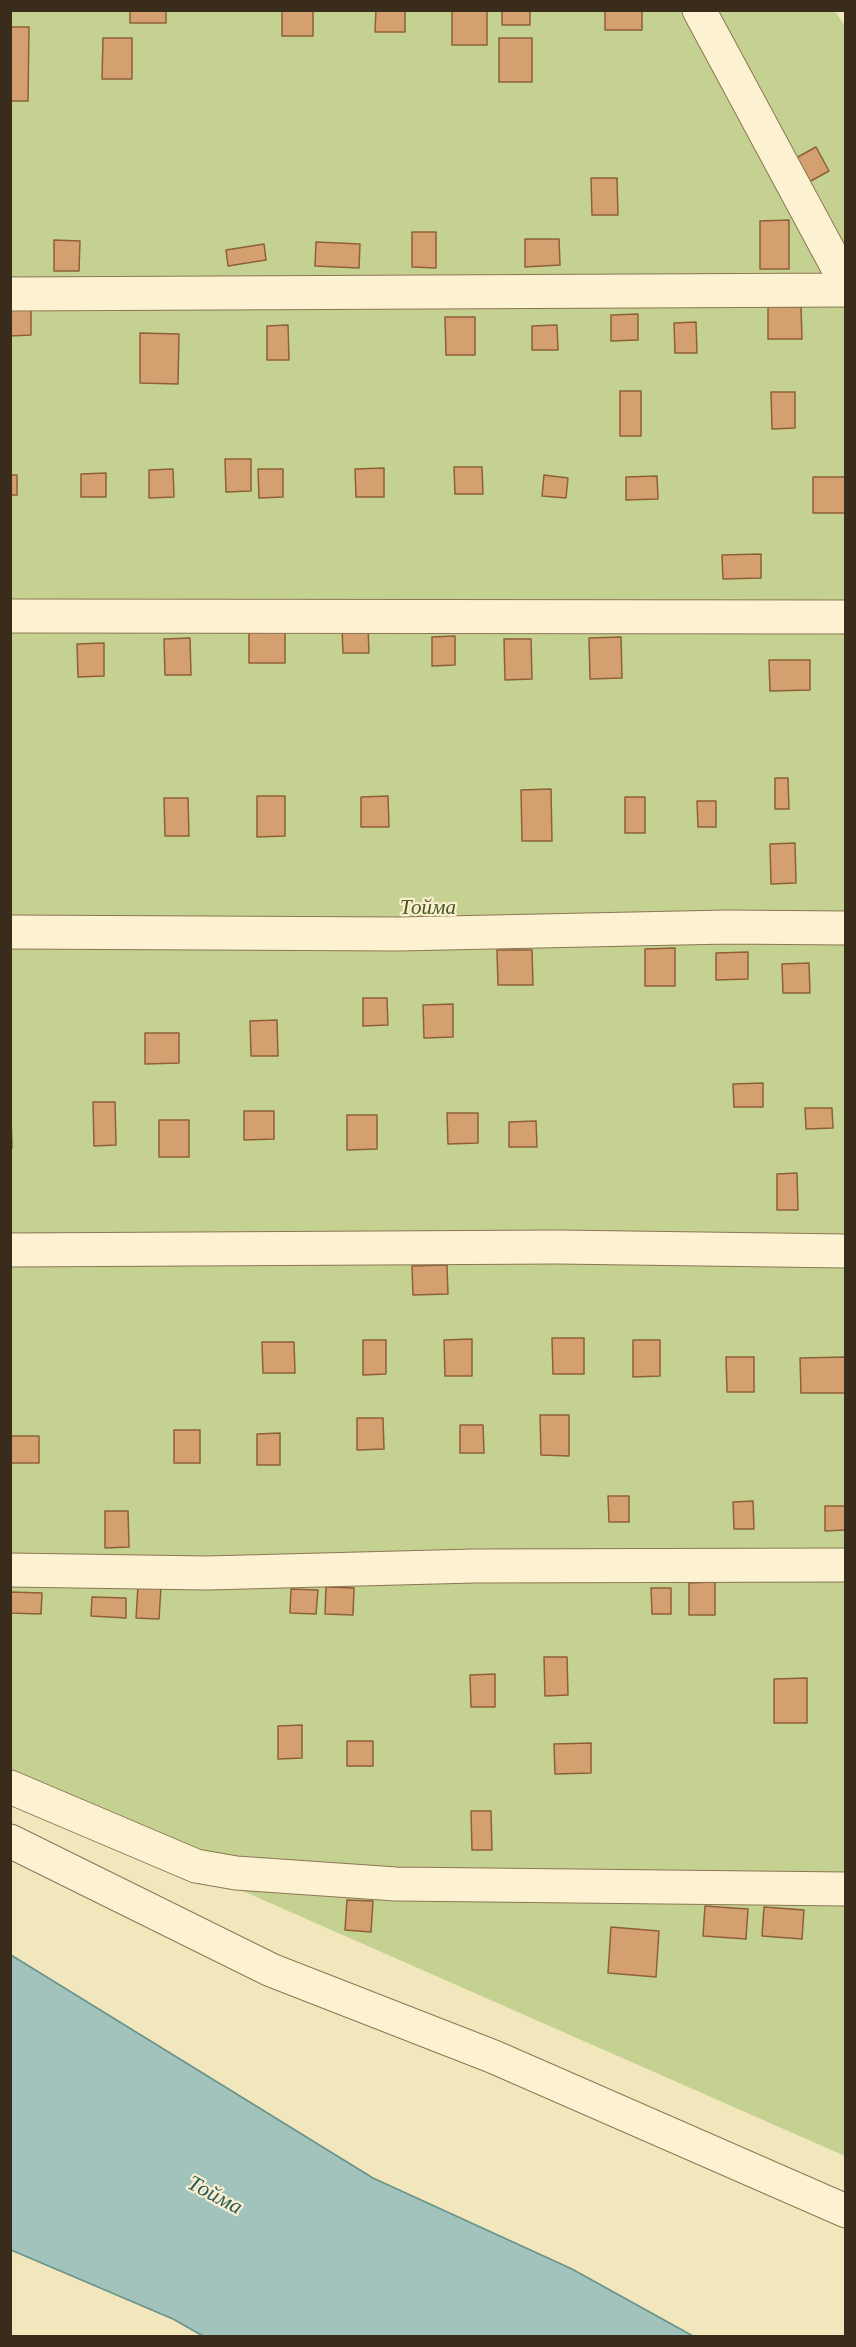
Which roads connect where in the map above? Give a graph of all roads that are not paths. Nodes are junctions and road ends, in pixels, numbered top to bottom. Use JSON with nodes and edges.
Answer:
{"nodes":[{"id":1,"x":699,"y":10,"type":"edge"},
{"id":2,"x":846,"y":283,"type":"edge"},
{"id":3,"x":846,"y":290,"type":"edge"},
{"id":4,"x":10,"y":294,"type":"edge"},
{"id":5,"x":10,"y":616,"type":"edge"},
{"id":6,"x":846,"y":617,"type":"edge"},
{"id":7,"x":846,"y":928,"type":"edge"},
{"id":8,"x":10,"y":932,"type":"edge"},
{"id":9,"x":10,"y":1250,"type":"edge"},
{"id":10,"x":846,"y":1251,"type":"edge"},
{"id":11,"x":846,"y":1565,"type":"edge"},
{"id":12,"x":10,"y":1570,"type":"edge"},
{"id":13,"x":10,"y":1787,"type":"edge"},
{"id":14,"x":10,"y":1841,"type":"edge"},
{"id":15,"x":846,"y":1889,"type":"edge"},
{"id":16,"x":846,"y":2211,"type":"edge"}],
"edges":[{"from":1,"to":2,"type":"lane"},
{"from":3,"to":4,"type":"lane"},
{"from":5,"to":6,"type":"lane"},
{"from":7,"to":8,"type":"lane"},
{"from":9,"to":10,"type":"lane"},
{"from":11,"to":12,"type":"lane"},
{"from":13,"to":15,"type":"lane"},
{"from":14,"to":16,"type":"lane"}]}
